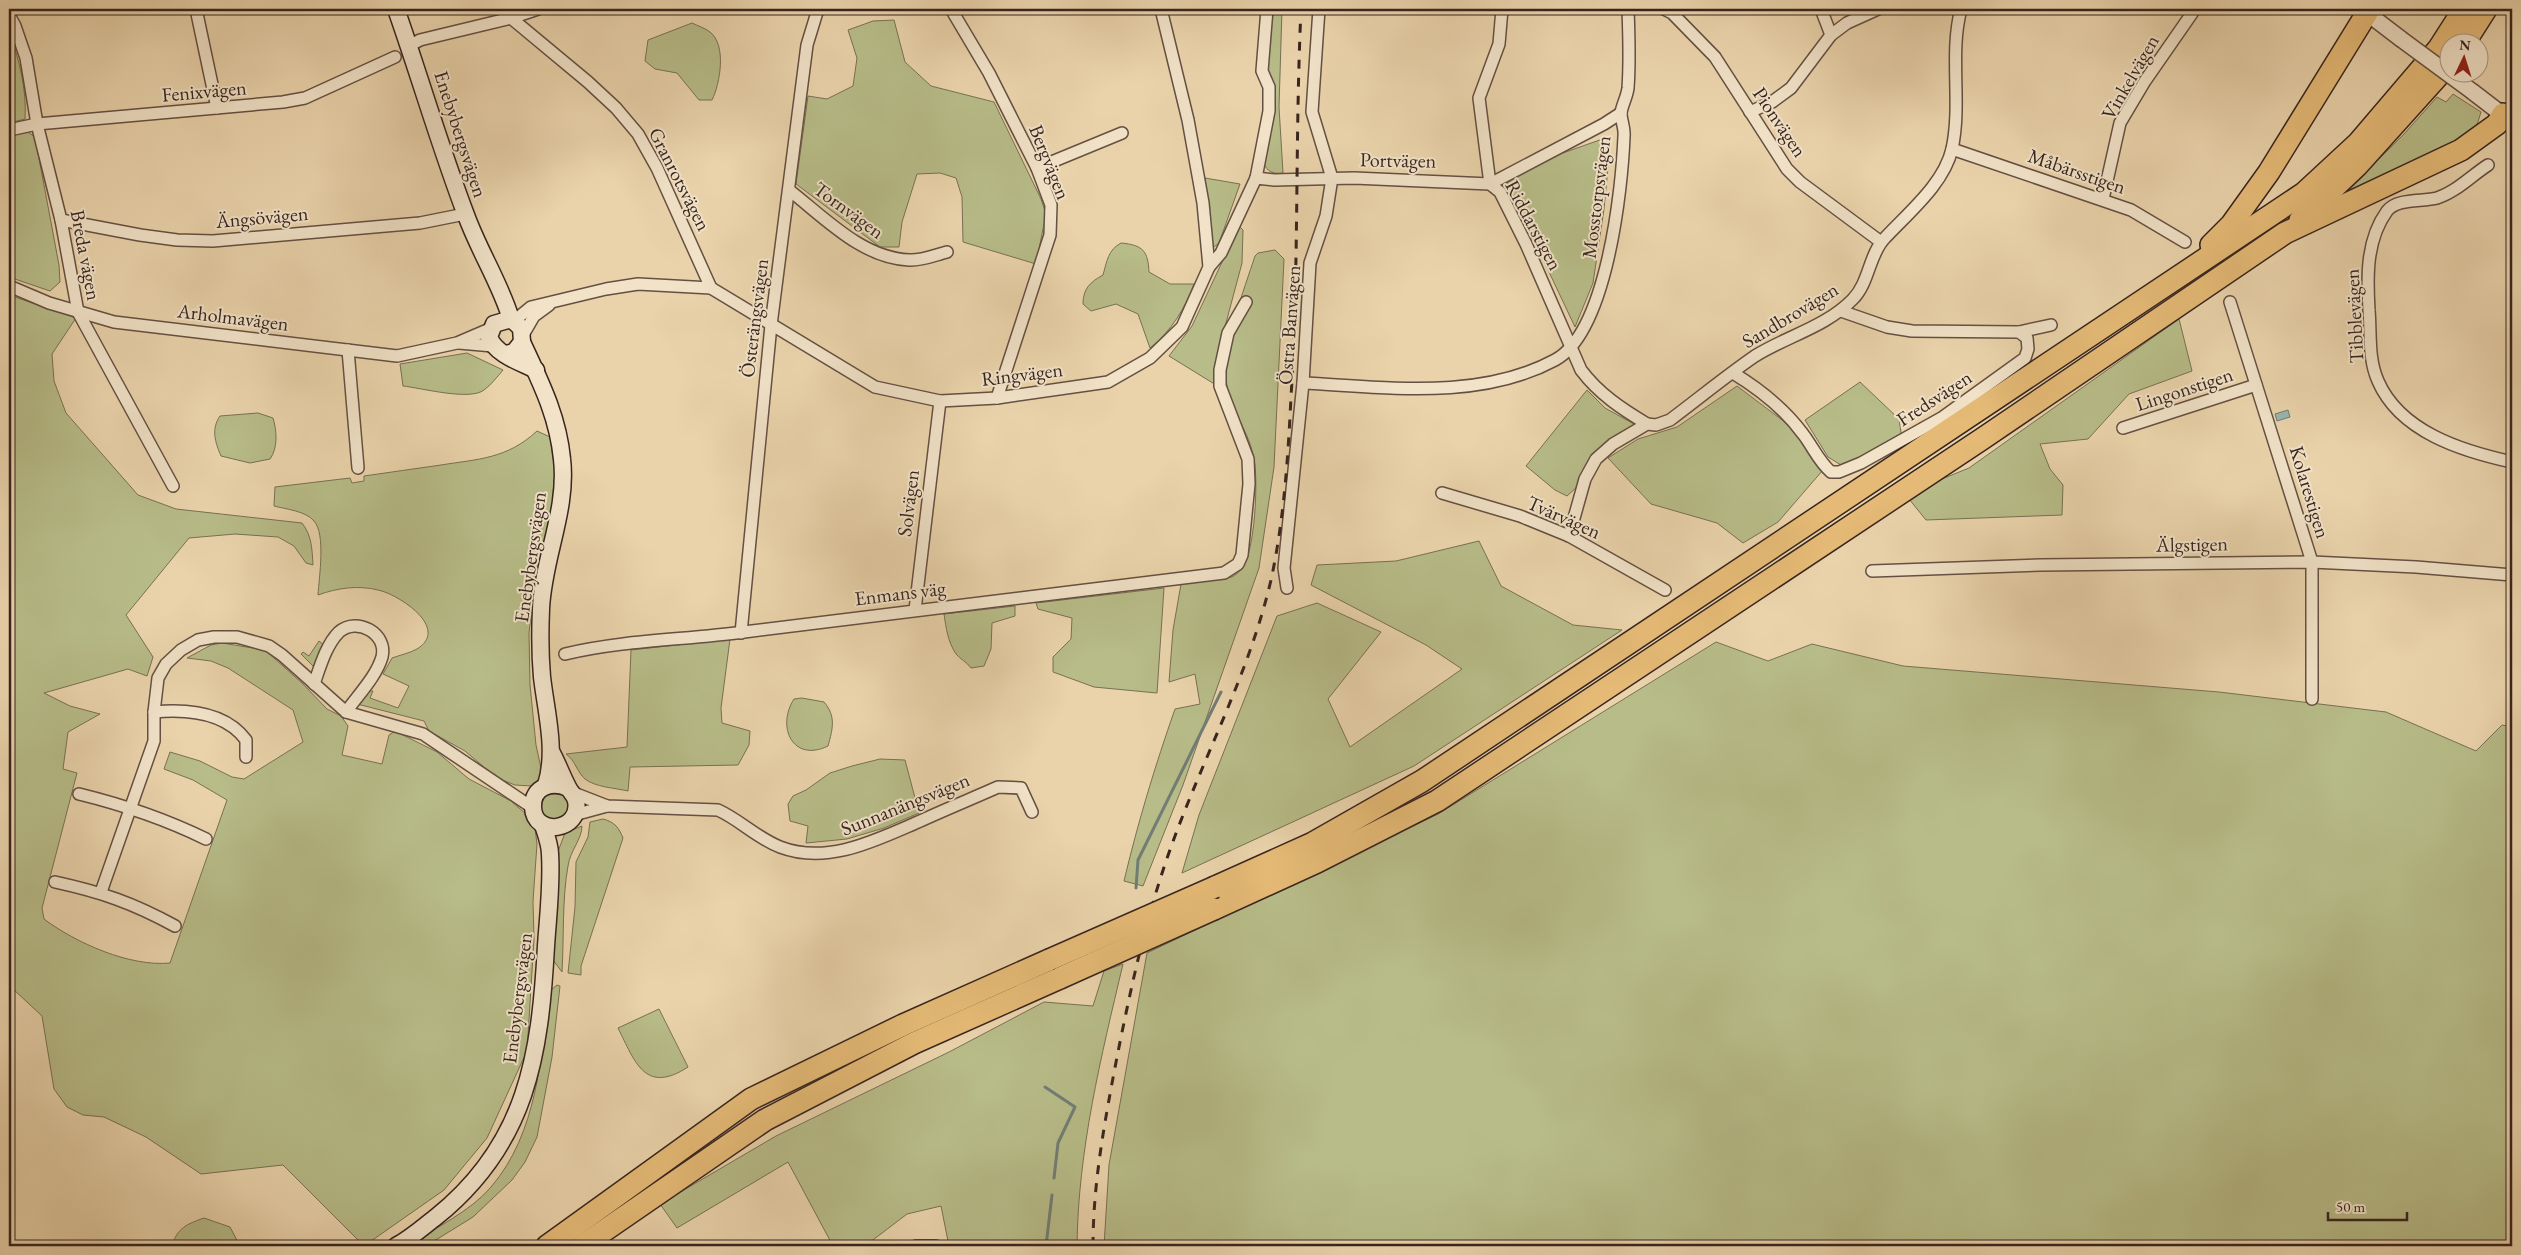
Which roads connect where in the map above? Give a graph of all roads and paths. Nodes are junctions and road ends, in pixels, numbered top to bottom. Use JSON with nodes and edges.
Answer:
{"nodes":[{"id":1,"x":196,"y":9,"type":"edge"},
{"id":2,"x":396,"y":9,"type":"edge"},
{"id":3,"x":538,"y":9,"type":"edge"},
{"id":4,"x":818,"y":9,"type":"edge"},
{"id":5,"x":951,"y":9,"type":"edge"},
{"id":6,"x":1161,"y":9,"type":"edge"},
{"id":7,"x":1267,"y":9,"type":"edge"},
{"id":8,"x":1320,"y":9,"type":"edge"},
{"id":9,"x":1502,"y":9,"type":"edge"},
{"id":10,"x":1628,"y":9,"type":"edge"},
{"id":11,"x":1664,"y":9,"type":"edge"},
{"id":12,"x":1820,"y":9,"type":"edge"},
{"id":13,"x":1878,"y":9,"type":"edge"},
{"id":14,"x":1961,"y":9,"type":"edge"},
{"id":15,"x":2195,"y":9,"type":"edge"},
{"id":16,"x":2464,"y":9,"type":"edge"},
{"id":17,"x":2486,"y":9,"type":"edge"},
{"id":18,"x":2365,"y":10,"type":"edge"},
{"id":19,"x":9,"y":15,"type":"edge"},
{"id":20,"x":511,"y":18,"type":"junction"},
{"id":21,"x":2471,"y":32,"type":"edge"},
{"id":22,"x":1831,"y":36,"type":"junction"},
{"id":23,"x":409,"y":46,"type":"junction"},
{"id":24,"x":395,"y":57,"type":"dead end"},
{"id":25,"x":2438,"y":76,"type":"edge"},
{"id":26,"x":217,"y":108,"type":"junction"},
{"id":27,"x":1750,"y":112,"type":"junction"},
{"id":28,"x":1621,"y":113,"type":"junction"},
{"id":29,"x":2507,"y":118,"type":"edge"},
{"id":30,"x":37,"y":124,"type":"junction"},
{"id":31,"x":9,"y":130,"type":"edge"},
{"id":32,"x":1122,"y":133,"type":"dead end"},
{"id":33,"x":1952,"y":149,"type":"junction"},
{"id":34,"x":2488,"y":165,"type":"dead end"},
{"id":35,"x":1037,"y":168,"type":"junction"},
{"id":36,"x":1256,"y":178,"type":"junction"},
{"id":37,"x":1332,"y":178,"type":"junction"},
{"id":38,"x":1490,"y":184,"type":"junction"},
{"id":39,"x":789,"y":190,"type":"junction"},
{"id":40,"x":2104,"y":200,"type":"junction"},
{"id":41,"x":465,"y":214,"type":"junction"},
{"id":42,"x":61,"y":220,"type":"junction"},
{"id":43,"x":2285,"y":233,"type":"junction"},
{"id":44,"x":1881,"y":242,"type":"junction"},
{"id":45,"x":2185,"y":242,"type":"dead end"},
{"id":46,"x":947,"y":252,"type":"dead end"},
{"id":47,"x":1210,"y":267,"type":"junction"},
{"id":48,"x":490,"y":270,"type":"junction"},
{"id":49,"x":2175,"y":281,"type":"junction"},
{"id":50,"x":9,"y":286,"type":"edge"},
{"id":51,"x":711,"y":288,"type":"junction"},
{"id":52,"x":1246,"y":302,"type":"dead end"},
{"id":53,"x":2230,"y":302,"type":"dead end"},
{"id":54,"x":551,"y":304,"type":"junction"},
{"id":55,"x":1841,"y":311,"type":"junction"},
{"id":56,"x":78,"y":312,"type":"junction"},
{"id":57,"x":513,"y":320,"type":"junction"},
{"id":58,"x":771,"y":325,"type":"junction"},
{"id":59,"x":2051,"y":325,"type":"dead end"},
{"id":60,"x":493,"y":326,"type":"junction"},
{"id":61,"x":2019,"y":332,"type":"junction"},
{"id":62,"x":522,"y":339,"type":"junction"},
{"id":63,"x":457,"y":343,"type":"junction"},
{"id":64,"x":1572,"y":347,"type":"junction"},
{"id":65,"x":348,"y":350,"type":"junction"},
{"id":66,"x":499,"y":350,"type":"junction"},
{"id":67,"x":536,"y":370,"type":"junction"},
{"id":68,"x":1733,"y":373,"type":"junction"},
{"id":69,"x":1303,"y":383,"type":"junction"},
{"id":70,"x":2256,"y":385,"type":"junction"},
{"id":71,"x":997,"y":398,"type":"junction"},
{"id":72,"x":940,"y":401,"type":"junction"},
{"id":73,"x":1647,"y":424,"type":"junction"},
{"id":74,"x":2123,"y":428,"type":"dead end"},
{"id":75,"x":2512,"y":462,"type":"edge"},
{"id":76,"x":358,"y":468,"type":"dead end"},
{"id":77,"x":173,"y":486,"type":"dead end"},
{"id":78,"x":1442,"y":493,"type":"dead end"},
{"id":79,"x":1569,"y":536,"type":"junction"},
{"id":80,"x":2312,"y":562,"type":"junction"},
{"id":81,"x":1872,"y":571,"type":"dead end"},
{"id":82,"x":2512,"y":575,"type":"edge"},
{"id":83,"x":1287,"y":588,"type":"dead end"},
{"id":84,"x":1665,"y":590,"type":"dead end"},
{"id":85,"x":915,"y":610,"type":"junction"},
{"id":86,"x":741,"y":633,"type":"junction"},
{"id":87,"x":564,"y":654,"type":"dead end"},
{"id":88,"x":314,"y":684,"type":"junction"},
{"id":89,"x":2312,"y":699,"type":"dead end"},
{"id":90,"x":154,"y":712,"type":"junction"},
{"id":91,"x":346,"y":712,"type":"junction"},
{"id":92,"x":552,"y":753,"type":"junction"},
{"id":93,"x":246,"y":757,"type":"dead end"},
{"id":94,"x":570,"y":790,"type":"junction"},
{"id":95,"x":79,"y":794,"type":"dead end"},
{"id":96,"x":538,"y":796,"type":"junction"},
{"id":97,"x":607,"y":806,"type":"junction"},
{"id":98,"x":132,"y":807,"type":"junction"},
{"id":99,"x":1032,"y":812,"type":"dead end"},
{"id":100,"x":574,"y":816,"type":"junction"},
{"id":101,"x":543,"y":825,"type":"junction"},
{"id":102,"x":561,"y":827,"type":"junction"},
{"id":103,"x":206,"y":840,"type":"dead end"},
{"id":104,"x":550,"y":853,"type":"junction"},
{"id":105,"x":55,"y":882,"type":"dead end"},
{"id":106,"x":101,"y":892,"type":"junction"},
{"id":107,"x":175,"y":926,"type":"dead end"},
{"id":108,"x":396,"y":1246,"type":"edge"},
{"id":109,"x":547,"y":1246,"type":"edge"},
{"id":110,"x":582,"y":1246,"type":"edge"},
{"id":111,"x":916,"y":1246,"type":"edge"},
{"id":112,"x":936,"y":1246,"type":"edge"}],
"edges":[{"from":1,"to":26,"type":"street"},
{"from":2,"to":23,"type":"main road","name":"Enebybergsvägen"},
{"from":3,"to":20,"type":"street"},
{"from":4,"to":39,"type":"street","name":"Österängsvägen"},
{"from":5,"to":35,"type":"street","name":"Bergvägen"},
{"from":6,"to":47,"type":"street"},
{"from":7,"to":36,"type":"street"},
{"from":8,"to":37,"type":"street","name":"Östra Banvägen"},
{"from":9,"to":38,"type":"street","name":"Riddarstigen"},
{"from":10,"to":28,"type":"street","name":"Mosstorpsvägen"},
{"from":11,"to":27,"type":"street","name":"Pionvägen"},
{"from":12,"to":22,"type":"street"},
{"from":13,"to":22,"type":"street"},
{"from":14,"to":33,"type":"street","name":"Sandbrovägen"},
{"from":15,"to":40,"type":"street","name":"Vinkelvägen"},
{"from":16,"to":49,"type":"highway"},
{"from":17,"to":21,"type":"highway"},
{"from":18,"to":29,"type":"street","bridge":true},
{"from":18,"to":49,"type":"highway"},
{"from":19,"to":30,"type":"street","name":"Breda vägen"},
{"from":20,"to":23,"type":"street"},
{"from":20,"to":51,"type":"street","name":"Granrotsvägen"},
{"from":22,"to":27,"type":"street"},
{"from":23,"to":41,"type":"main road","name":"Enebybergsvägen"},
{"from":24,"to":26,"type":"street","name":"Fenixvägen"},
{"from":25,"to":43,"type":"highway"},
{"from":26,"to":30,"type":"street","name":"Fenixvägen"},
{"from":27,"to":44,"type":"street","name":"Pionvägen"},
{"from":28,"to":38,"type":"street"},
{"from":28,"to":64,"type":"street","name":"Mosstorpsvägen"},
{"from":29,"to":43,"type":"highway"},
{"from":30,"to":31,"type":"street","name":"Fenixvägen"},
{"from":30,"to":42,"type":"street","name":"Breda vägen"},
{"from":32,"to":35,"type":"street"},
{"from":33,"to":40,"type":"street","name":"Måbärsstigen"},
{"from":33,"to":44,"type":"street","name":"Sandbrovägen"},
{"from":34,"to":75,"type":"street","name":"Tibblevägen"},
{"from":35,"to":71,"type":"street","name":"Bergvägen"},
{"from":36,"to":37,"type":"street","name":"Portvägen"},
{"from":36,"to":47,"type":"street"},
{"from":37,"to":38,"type":"street","name":"Portvägen"},
{"from":37,"to":69,"type":"street","name":"Östra Banvägen"},
{"from":38,"to":64,"type":"street","name":"Riddarstigen"},
{"from":39,"to":46,"type":"street","name":"Tornvägen"},
{"from":39,"to":58,"type":"street","name":"Österängsvägen"},
{"from":40,"to":45,"type":"street","name":"Måbärsstigen"},
{"from":41,"to":42,"type":"street","name":"Ängsövägen"},
{"from":41,"to":48,"type":"main road","name":"Enebybergsvägen"},
{"from":42,"to":56,"type":"street","name":"Breda vägen"},
{"from":43,"to":110,"type":"highway","bridge":true},
{"from":44,"to":55,"type":"street","name":"Sandbrovägen"},
{"from":47,"to":71,"type":"street","name":"Ringvägen"},
{"from":48,"to":57,"type":"main road","name":"Enebybergsvägen"},
{"from":48,"to":60,"type":"main road","name":"Enebybergsvägen"},
{"from":49,"to":109,"type":"highway","bridge":true},
{"from":50,"to":56,"type":"street","name":"Arholmavägen"},
{"from":51,"to":54,"type":"street","name":"Ringvägen"},
{"from":51,"to":58,"type":"street","name":"Ringvägen"},
{"from":52,"to":85,"type":"street","name":"Enmans väg"},
{"from":53,"to":70,"type":"street","name":"Kolarestigen"},
{"from":54,"to":57,"type":"street","name":"Ringvägen"},
{"from":54,"to":62,"type":"street","name":"Ringvägen"},
{"from":55,"to":61,"type":"street"},
{"from":55,"to":68,"type":"street","name":"Sandbrovägen"},
{"from":56,"to":65,"type":"street","name":"Arholmavägen"},
{"from":56,"to":77,"type":"street","name":"Breda vägen"},
{"from":57,"to":60,"type":"main road"},
{"from":57,"to":62,"type":"main road"},
{"from":58,"to":72,"type":"street","name":"Ringvägen"},
{"from":58,"to":86,"type":"street","name":"Österängsvägen"},
{"from":59,"to":61,"type":"street"},
{"from":60,"to":63,"type":"street","name":"Arholmavägen"},
{"from":60,"to":66,"type":"main road"},
{"from":61,"to":68,"type":"street","name":"Fredsvägen"},
{"from":62,"to":66,"type":"main road"},
{"from":62,"to":67,"type":"main road","name":"Enebybergsvägen"},
{"from":63,"to":65,"type":"street","name":"Arholmavägen"},
{"from":63,"to":66,"type":"street","name":"Arholmavägen"},
{"from":64,"to":69,"type":"street","name":"Mosstorpsvägen"},
{"from":64,"to":73,"type":"street","name":"Riddarstigen"},
{"from":65,"to":76,"type":"street"},
{"from":66,"to":67,"type":"main road"},
{"from":67,"to":92,"type":"main road","name":"Enebybergsvägen"},
{"from":68,"to":73,"type":"street","name":"Sandbrovägen"},
{"from":69,"to":83,"type":"street","name":"Östra Banvägen"},
{"from":70,"to":74,"type":"street","name":"Lingonstigen"},
{"from":70,"to":80,"type":"street","name":"Kolarestigen"},
{"from":71,"to":72,"type":"street","name":"Ringvägen"},
{"from":72,"to":85,"type":"street","name":"Solvägen"},
{"from":73,"to":79,"type":"street","name":"Sandbrovägen"},
{"from":78,"to":79,"type":"street","name":"Tvärvägen"},
{"from":79,"to":84,"type":"street","name":"Tvärvägen"},
{"from":80,"to":81,"type":"street","name":"Älgstigen"},
{"from":80,"to":82,"type":"street","name":"Älgstigen"},
{"from":80,"to":89,"type":"street","name":"Kolarestigen"},
{"from":85,"to":86,"type":"street","name":"Enmans väg"},
{"from":86,"to":87,"type":"street","name":"Enmans väg"},
{"from":88,"to":90,"type":"street"},
{"from":88,"to":91,"type":"street"},
{"from":88,"to":91,"type":"street"},
{"from":90,"to":93,"type":"street"},
{"from":90,"to":98,"type":"street"},
{"from":91,"to":96,"type":"street"},
{"from":92,"to":94,"type":"main road","name":"Enebybergsvägen"},
{"from":92,"to":96,"type":"main road","name":"Enebybergsvägen"},
{"from":94,"to":96,"type":"main road"},
{"from":94,"to":97,"type":"street","name":"Sunnanängsvägen"},
{"from":94,"to":100,"type":"main road","name":"Enebybergsvägen"},
{"from":95,"to":98,"type":"street"},
{"from":96,"to":101,"type":"main road","name":"Enebybergsvägen"},
{"from":97,"to":99,"type":"street","name":"Sunnanängsvägen"},
{"from":97,"to":100,"type":"street","name":"Sunnanängsvägen"},
{"from":98,"to":103,"type":"street"},
{"from":98,"to":106,"type":"street"},
{"from":100,"to":102,"type":"main road","name":"Enebybergsvägen"},
{"from":101,"to":102,"type":"main road"},
{"from":101,"to":104,"type":"main road","name":"Enebybergsvägen"},
{"from":102,"to":104,"type":"main road","name":"Enebybergsvägen"},
{"from":104,"to":108,"type":"main road","name":"Enebybergsvägen"},
{"from":105,"to":106,"type":"street"},
{"from":106,"to":107,"type":"street"},
{"from":111,"to":112,"type":"street"}]}
